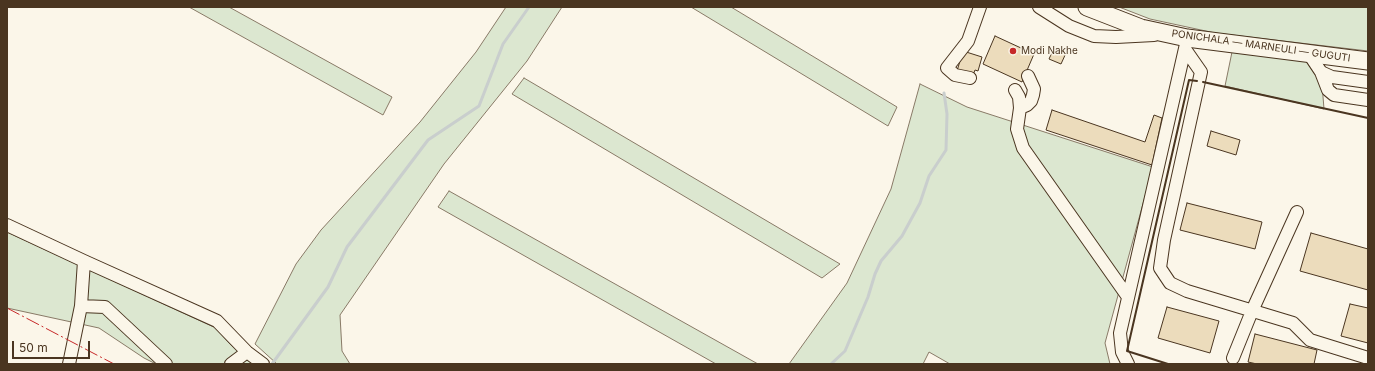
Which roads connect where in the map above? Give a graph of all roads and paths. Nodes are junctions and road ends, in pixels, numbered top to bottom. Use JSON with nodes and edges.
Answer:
{"nodes":[{"id":1,"x":980,"y":7,"type":"edge"},
{"id":2,"x":1039,"y":7,"type":"edge"},
{"id":3,"x":1087,"y":7,"type":"edge"},
{"id":4,"x":1169,"y":34,"type":"junction"},
{"id":5,"x":1186,"y":43,"type":"junction"},
{"id":6,"x":1309,"y":54,"type":"junction"},
{"id":7,"x":1368,"y":61,"type":"edge"},
{"id":8,"x":1321,"y":72,"type":"junction"},
{"id":9,"x":1028,"y":76,"type":"dead end"},
{"id":10,"x":970,"y":78,"type":"dead end"},
{"id":11,"x":1368,"y":82,"type":"edge"},
{"id":12,"x":1015,"y":90,"type":"dead end"},
{"id":13,"x":1368,"y":100,"type":"edge"},
{"id":14,"x":1020,"y":108,"type":"junction"},
{"id":15,"x":1297,"y":212,"type":"dead end"},
{"id":16,"x":7,"y":225,"type":"edge"},
{"id":17,"x":84,"y":261,"type":"junction"},
{"id":18,"x":1128,"y":297,"type":"junction"},
{"id":19,"x":81,"y":306,"type":"junction"},
{"id":20,"x":1252,"y":311,"type":"junction"},
{"id":21,"x":247,"y":352,"type":"junction"},
{"id":22,"x":1233,"y":358,"type":"dead end"},
{"id":23,"x":1368,"y":358,"type":"edge"},
{"id":24,"x":69,"y":364,"type":"edge"},
{"id":25,"x":166,"y":364,"type":"edge"},
{"id":26,"x":231,"y":364,"type":"edge"},
{"id":27,"x":263,"y":364,"type":"edge"},
{"id":28,"x":1128,"y":364,"type":"edge"}],
"edges":[{"from":1,"to":10,"type":"street"},
{"from":2,"to":4,"type":"street"},
{"from":3,"to":4,"type":"highway","name":"PONICHALA — MARNEULI — GUGUTI"},
{"from":4,"to":5,"type":"highway","name":"PONICHALA — MARNEULI — GUGUTI"},
{"from":5,"to":6,"type":"highway","name":"PONICHALA — MARNEULI — GUGUTI"},
{"from":5,"to":18,"type":"street"},
{"from":5,"to":20,"type":"street"},
{"from":6,"to":7,"type":"highway","name":"PONICHALA — MARNEULI — GUGUTI"},
{"from":6,"to":8,"type":"street"},
{"from":8,"to":11,"type":"street"},
{"from":8,"to":13,"type":"street"},
{"from":9,"to":14,"type":"street"},
{"from":12,"to":14,"type":"street"},
{"from":14,"to":18,"type":"street"},
{"from":15,"to":20,"type":"street"},
{"from":16,"to":17,"type":"street"},
{"from":17,"to":19,"type":"street"},
{"from":17,"to":21,"type":"street"},
{"from":18,"to":28,"type":"street"},
{"from":19,"to":24,"type":"street"},
{"from":19,"to":25,"type":"street"},
{"from":20,"to":22,"type":"street"},
{"from":20,"to":23,"type":"street"},
{"from":21,"to":26,"type":"street"},
{"from":21,"to":27,"type":"street"}]}
